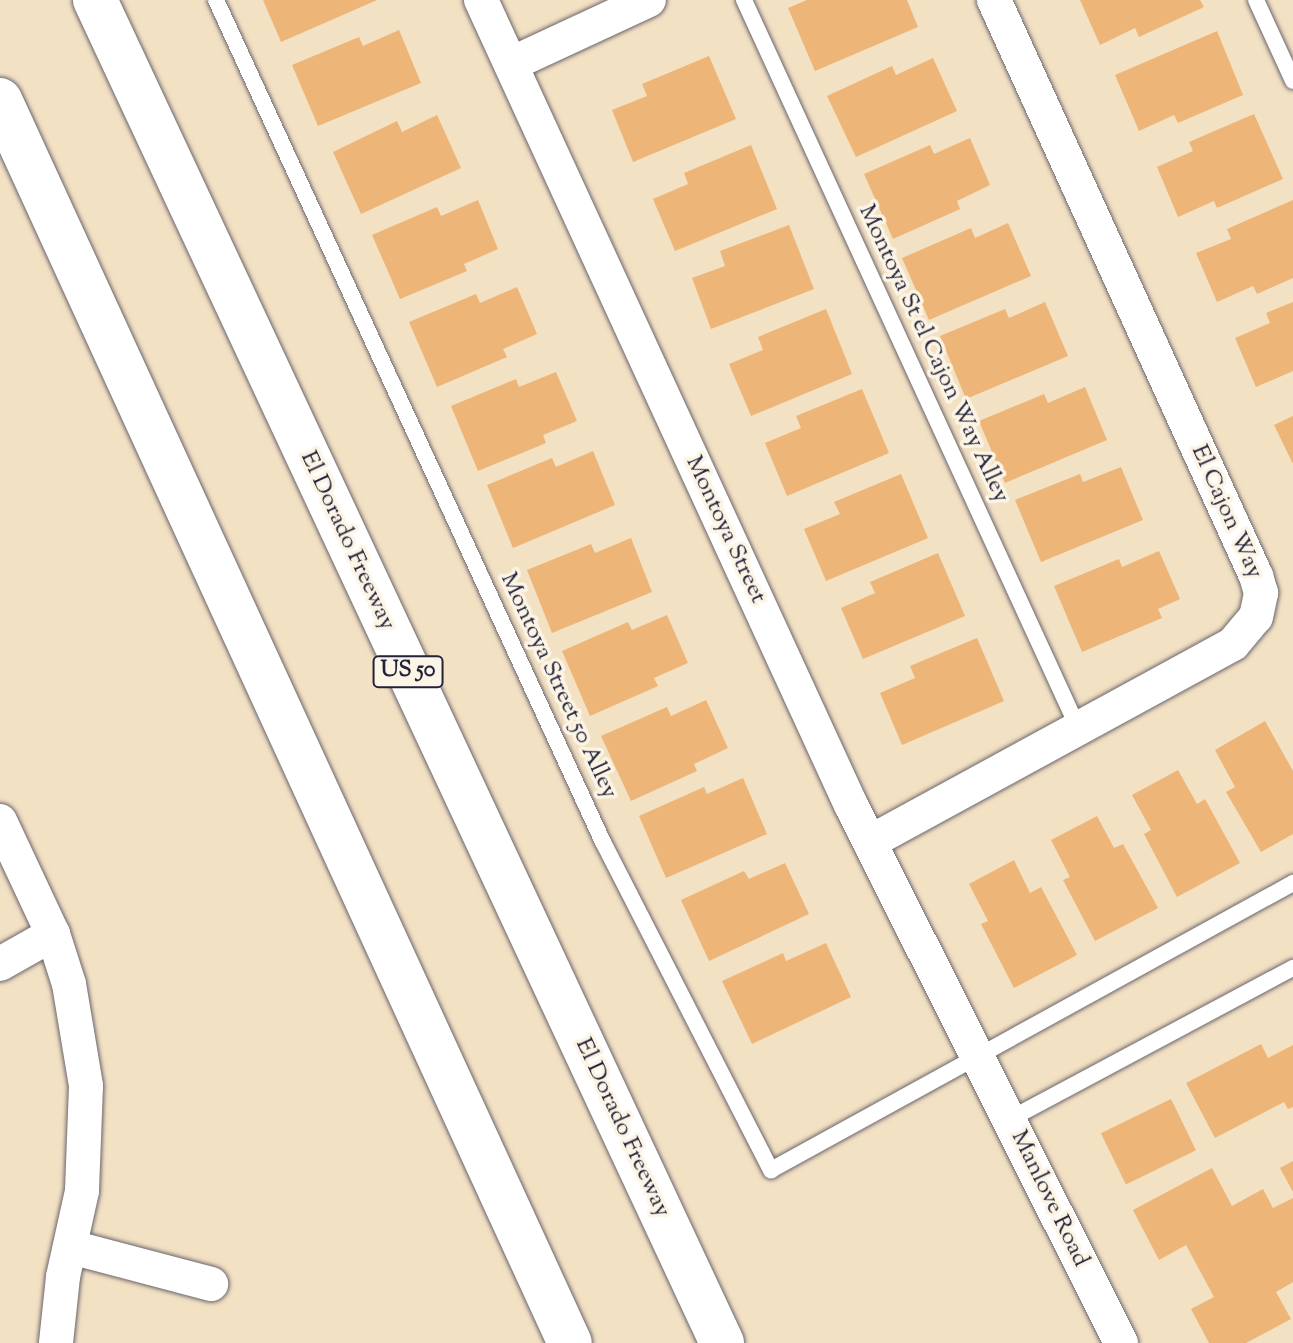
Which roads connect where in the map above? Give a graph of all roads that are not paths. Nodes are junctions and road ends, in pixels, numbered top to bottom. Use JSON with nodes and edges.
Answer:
{"nodes":[{"id":1,"x":95,"y":0,"type":"edge"},
{"id":2,"x":216,"y":0,"type":"edge"},
{"id":3,"x":481,"y":0,"type":"edge"},
{"id":4,"x":649,"y":0,"type":"edge"},
{"id":5,"x":744,"y":0,"type":"edge"},
{"id":6,"x":994,"y":0,"type":"edge"},
{"id":7,"x":1256,"y":0,"type":"edge"},
{"id":8,"x":511,"y":64,"type":"junction"},
{"id":9,"x":1293,"y":81,"type":"edge"},
{"id":10,"x":0,"y":100,"type":"edge"},
{"id":11,"x":1078,"y":728,"type":"junction"},
{"id":12,"x":0,"y":821,"type":"edge"},
{"id":13,"x":870,"y":842,"type":"junction"},
{"id":14,"x":1293,"y":883,"type":"edge"},
{"id":15,"x":53,"y":934,"type":"junction"},
{"id":16,"x":0,"y":964,"type":"edge"},
{"id":17,"x":1293,"y":968,"type":"edge"},
{"id":18,"x":978,"y":1055,"type":"junction"},
{"id":19,"x":1010,"y":1119,"type":"junction"},
{"id":20,"x":71,"y":1247,"type":"junction"},
{"id":21,"x":211,"y":1284,"type":"dead end"},
{"id":22,"x":56,"y":1343,"type":"edge"},
{"id":23,"x":570,"y":1343,"type":"edge"},
{"id":24,"x":722,"y":1343,"type":"edge"},
{"id":25,"x":1121,"y":1343,"type":"edge"}],
"edges":[{"from":1,"to":24,"type":"highway","name":"El Dorado Freeway","number":"US 50"},
{"from":2,"to":18,"type":"lane","name":"Montoya Street 50 Alley"},
{"from":3,"to":8,"type":"street","name":"Montoya Street"},
{"from":4,"to":8,"type":"street"},
{"from":5,"to":11,"type":"lane","name":"Montoya St el Cajon Way Alley"},
{"from":6,"to":11,"type":"street","name":"El Cajon Way"},
{"from":7,"to":9,"type":"lane"},
{"from":8,"to":13,"type":"street","name":"Montoya Street"},
{"from":10,"to":23,"type":"highway"},
{"from":11,"to":13,"type":"street","name":"El Cajon Way"},
{"from":12,"to":15,"type":"street"},
{"from":13,"to":18,"type":"street","name":"Montoya Street"},
{"from":14,"to":18,"type":"lane"},
{"from":15,"to":16,"type":"street"},
{"from":15,"to":20,"type":"street"},
{"from":17,"to":19,"type":"lane"},
{"from":18,"to":19,"type":"street","name":"Manlove Road"},
{"from":19,"to":25,"type":"street","name":"Manlove Road"},
{"from":20,"to":21,"type":"street"},
{"from":20,"to":22,"type":"street"}]}
